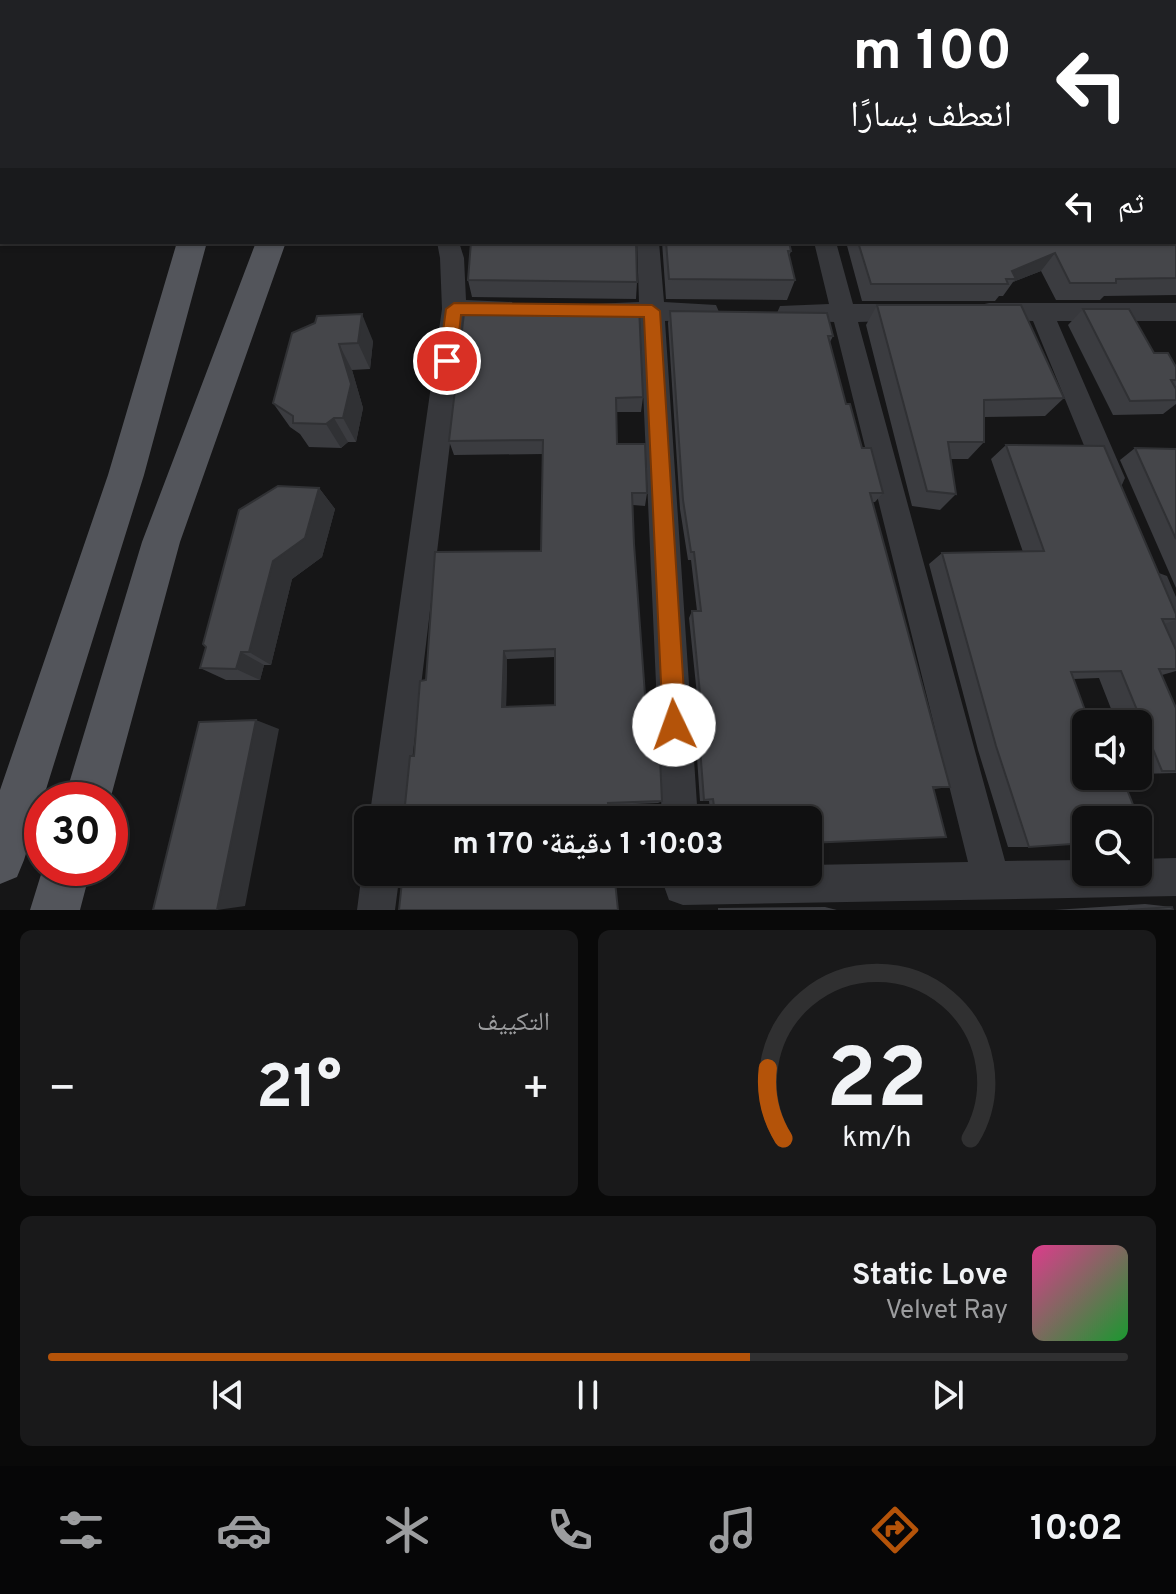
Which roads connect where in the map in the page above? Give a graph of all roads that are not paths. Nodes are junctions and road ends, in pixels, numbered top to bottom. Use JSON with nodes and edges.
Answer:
{"nodes":[{"id":1,"x":191,"y":244,"type":"edge"},
{"id":2,"x":270,"y":244,"type":"edge"},
{"id":3,"x":448,"y":244,"type":"edge"},
{"id":4,"x":648,"y":244,"type":"edge"},
{"id":5,"x":826,"y":244,"type":"edge"},
{"id":6,"x":454,"y":309,"type":"junction"},
{"id":7,"x":530,"y":310,"type":"edge"},
{"id":8,"x":576,"y":310,"type":"edge"},
{"id":9,"x":652,"y":311,"type":"junction"},
{"id":10,"x":732,"y":312,"type":"edge"},
{"id":11,"x":1041,"y":312,"type":"junction"},
{"id":12,"x":1176,"y":312,"type":"edge"},
{"id":13,"x":764,"y":313,"type":"edge"},
{"id":14,"x":844,"y":313,"type":"junction"},
{"id":15,"x":934,"y":313,"type":"edge"},
{"id":16,"x":965,"y":313,"type":"edge"},
{"id":17,"x":1121,"y":502,"type":"edge"},
{"id":18,"x":1145,"y":561,"type":"edge"},
{"id":19,"x":1176,"y":634,"type":"edge"},
{"id":20,"x":92,"y":782,"type":"edge"},
{"id":21,"x":389,"y":806,"type":"edge"},
{"id":22,"x":679,"y":806,"type":"edge"},
{"id":23,"x":0,"y":860,"type":"edge"},
{"id":24,"x":1176,"y":877,"type":"edge"},
{"id":25,"x":991,"y":879,"type":"junction"},
{"id":26,"x":62,"y":886,"type":"edge"},
{"id":27,"x":379,"y":886,"type":"edge"},
{"id":28,"x":683,"y":889,"type":"edge"},
{"id":29,"x":55,"y":910,"type":"edge"},
{"id":30,"x":376,"y":910,"type":"edge"}],
"edges":[{"from":1,"to":23,"type":"main road"},
{"from":2,"to":20,"type":"main road"},
{"from":3,"to":6,"type":"street"},
{"from":4,"to":9,"type":"street"},
{"from":5,"to":14,"type":"street"},
{"from":6,"to":7,"type":"street"},
{"from":6,"to":21,"type":"street"},
{"from":8,"to":9,"type":"street"},
{"from":9,"to":10,"type":"street"},
{"from":9,"to":22,"type":"street"},
{"from":11,"to":12,"type":"street"},
{"from":11,"to":16,"type":"street"},
{"from":11,"to":17,"type":"street"},
{"from":13,"to":14,"type":"street"},
{"from":14,"to":15,"type":"street"},
{"from":14,"to":25,"type":"street"},
{"from":18,"to":19,"type":"street"},
{"from":24,"to":25,"type":"street"},
{"from":25,"to":28,"type":"street"},
{"from":26,"to":29,"type":"main road"},
{"from":27,"to":30,"type":"street"}]}
